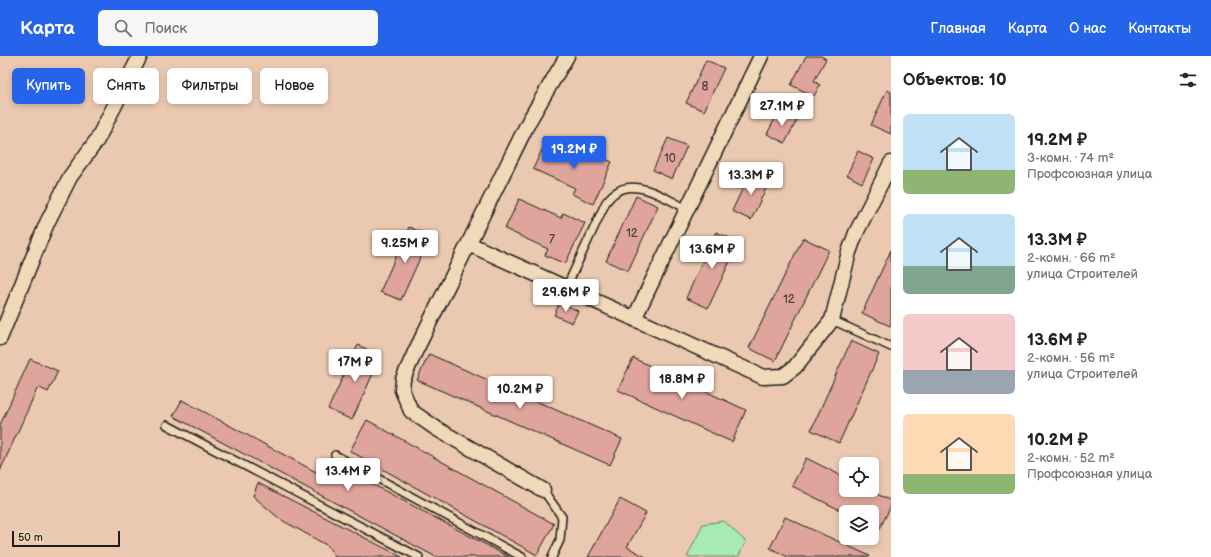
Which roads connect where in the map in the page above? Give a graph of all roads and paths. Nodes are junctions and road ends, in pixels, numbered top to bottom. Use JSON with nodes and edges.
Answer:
{"nodes":[{"id":1,"x":140,"y":56,"type":"edge"},
{"id":2,"x":567,"y":56,"type":"edge"},
{"id":3,"x":761,"y":56,"type":"edge"},
{"id":4,"x":891,"y":163,"type":"edge"},
{"id":5,"x":687,"y":209,"type":"junction"},
{"id":6,"x":469,"y":244,"type":"junction"},
{"id":7,"x":566,"y":288,"type":"junction"},
{"id":8,"x":634,"y":319,"type":"junction"},
{"id":9,"x":832,"y":320,"type":"junction"},
{"id":10,"x":0,"y":338,"type":"edge"},
{"id":11,"x":891,"y":348,"type":"edge"},
{"id":12,"x":167,"y":425,"type":"dead end"},
{"id":13,"x":335,"y":455,"type":"dead end"},
{"id":14,"x":543,"y":490,"type":"joint"},
{"id":15,"x":419,"y":557,"type":"edge"},
{"id":16,"x":522,"y":557,"type":"edge"},
{"id":17,"x":552,"y":557,"type":"edge"}],
"edges":[{"from":1,"to":10,"type":"street"},
{"from":2,"to":6,"type":"street"},
{"from":3,"to":5,"type":"street"},
{"from":4,"to":9,"type":"street"},
{"from":5,"to":7,"type":"lane"},
{"from":5,"to":8,"type":"street"},
{"from":6,"to":7,"type":"street"},
{"from":6,"to":14,"type":"street"},
{"from":7,"to":8,"type":"street"},
{"from":8,"to":9,"type":"street"},
{"from":9,"to":11,"type":"lane"},
{"from":12,"to":15,"type":"lane"},
{"from":13,"to":16,"type":"lane"},
{"from":14,"to":17,"type":"lane"}]}
